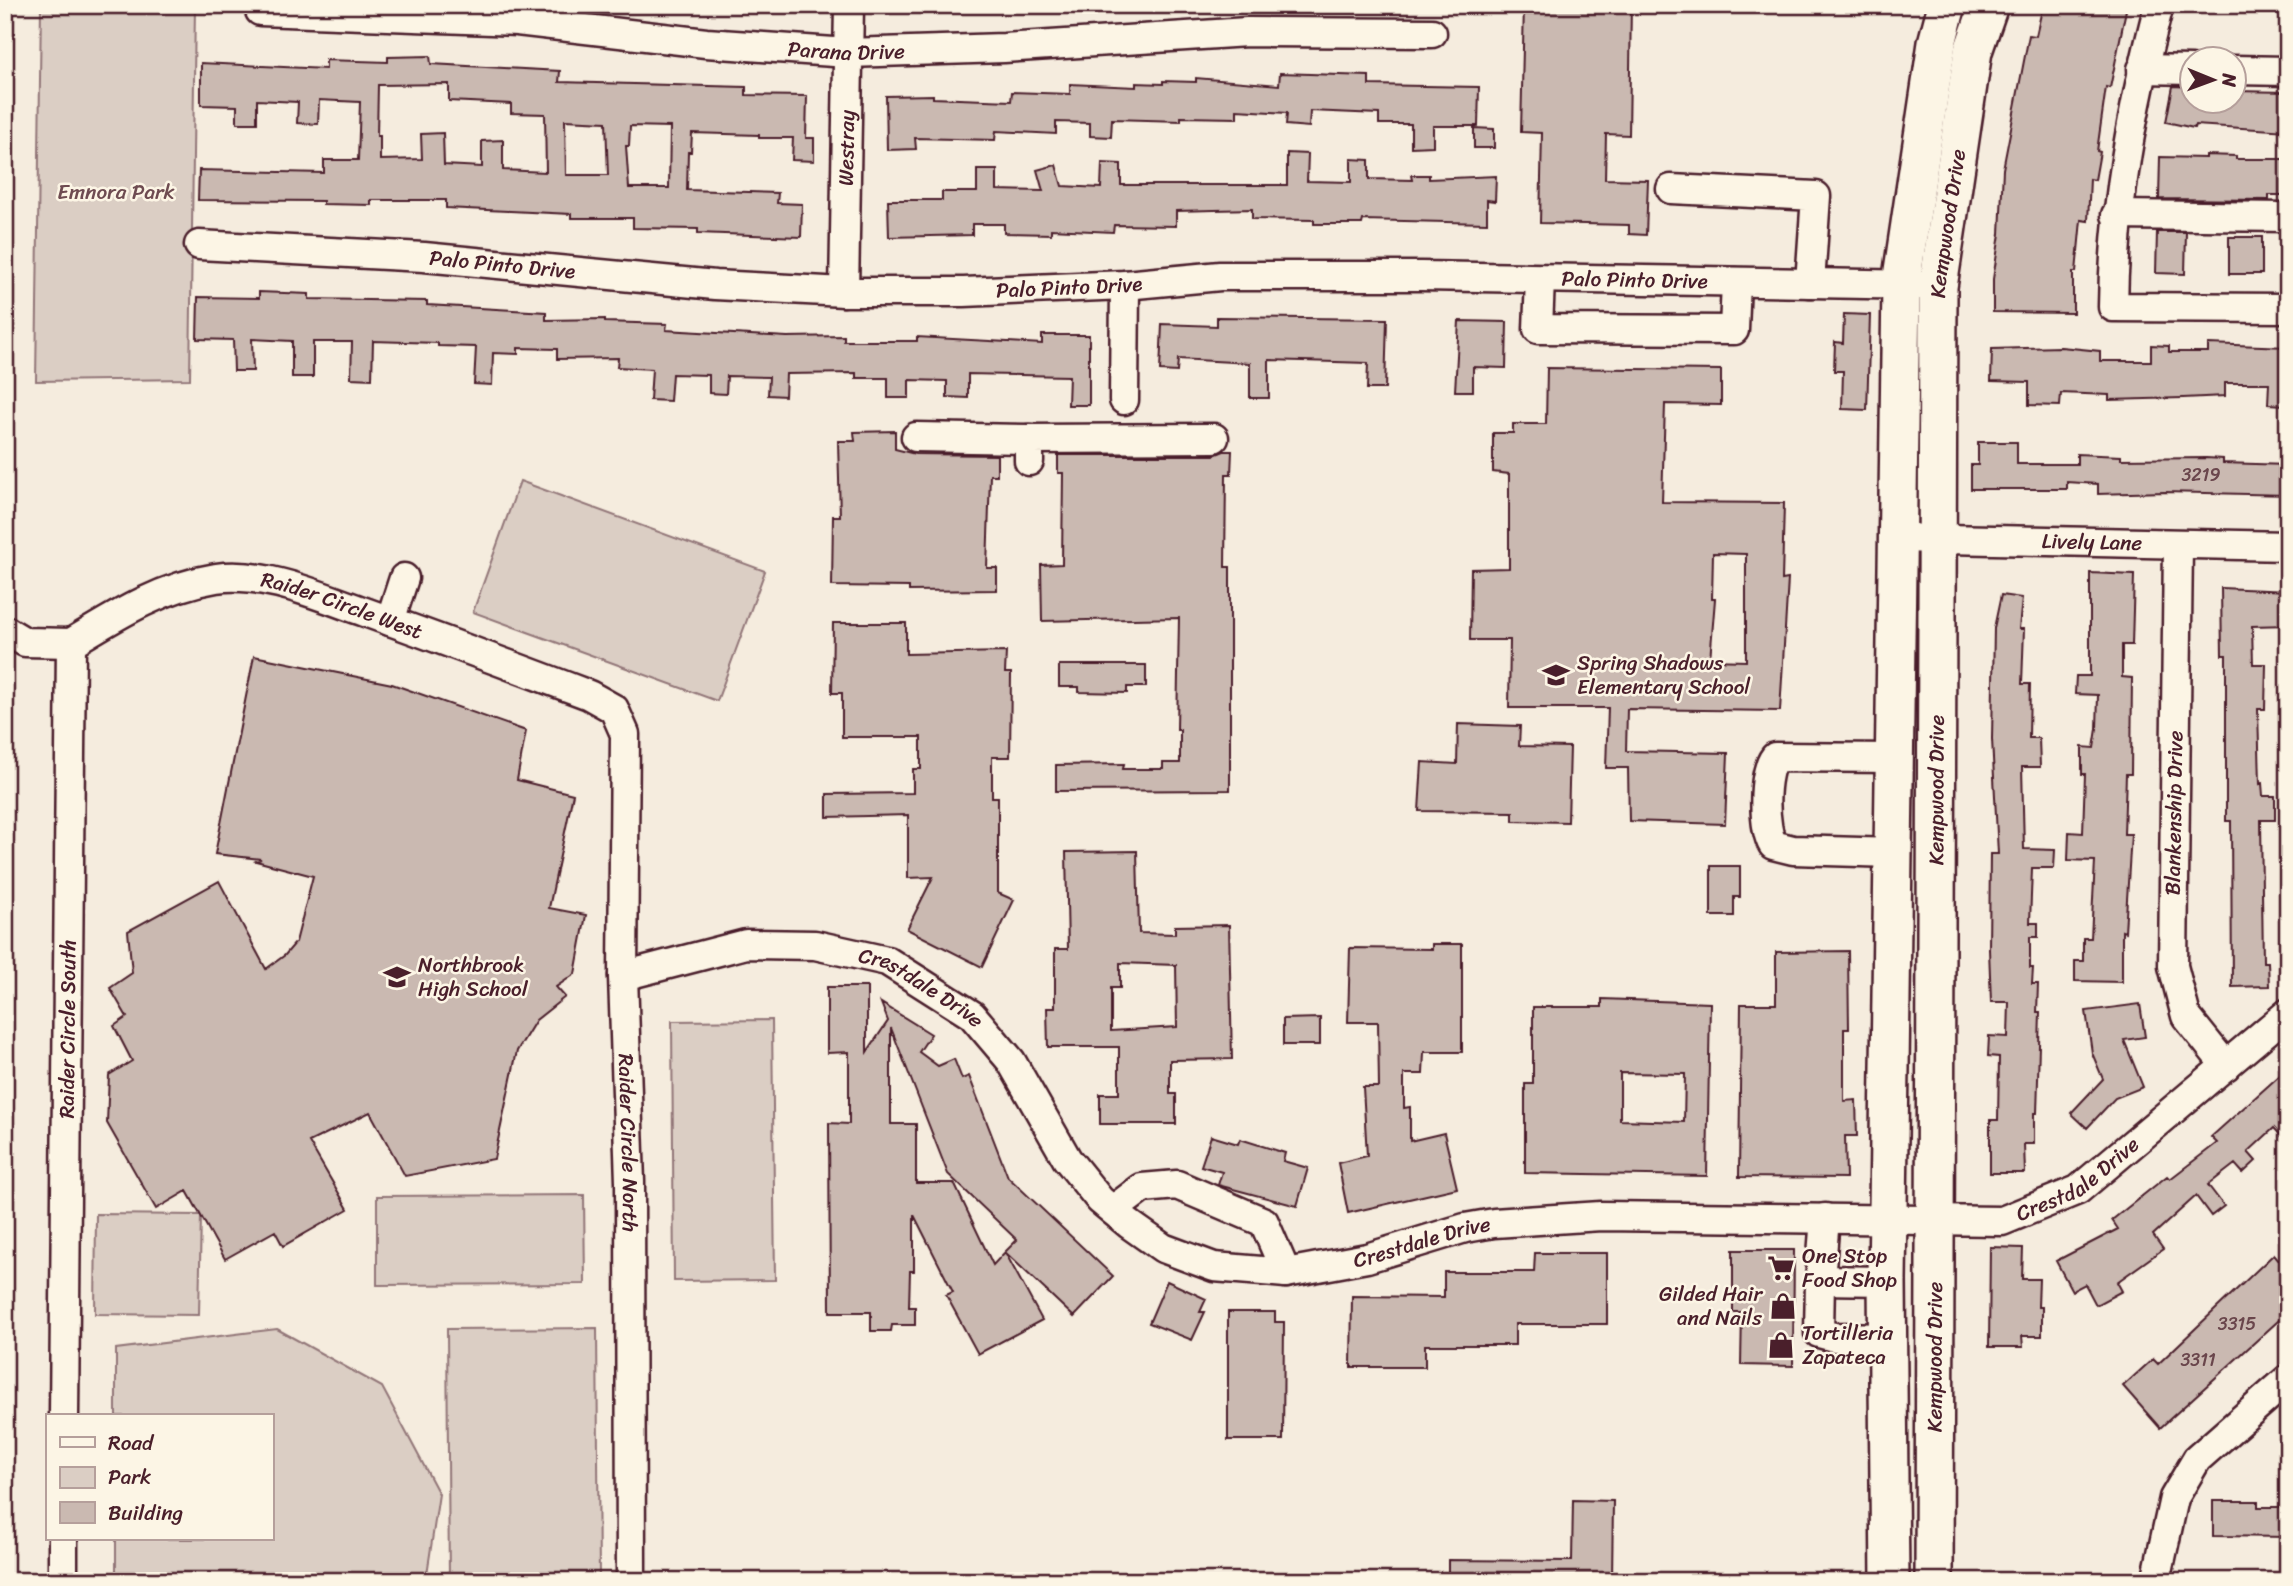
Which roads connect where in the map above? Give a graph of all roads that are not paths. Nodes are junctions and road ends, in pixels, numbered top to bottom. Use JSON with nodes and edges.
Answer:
{"nodes":[{"id":1,"x":849,"y":5,"type":"edge"},
{"id":2,"x":1947,"y":5,"type":"edge"},
{"id":3,"x":1989,"y":5,"type":"edge"},
{"id":4,"x":2159,"y":5,"type":"edge"},
{"id":5,"x":260,"y":11,"type":"dead end"},
{"id":6,"x":1432,"y":33,"type":"dead end"},
{"id":7,"x":848,"y":53,"type":"junction"},
{"id":8,"x":2142,"y":69,"type":"junction"},
{"id":9,"x":2178,"y":70,"type":"edge"},
{"id":10,"x":2248,"y":70,"type":"edge"},
{"id":11,"x":2288,"y":71,"type":"edge"},
{"id":12,"x":1671,"y":189,"type":"dead end"},
{"id":13,"x":2116,"y":215,"type":"junction"},
{"id":14,"x":2288,"y":217,"type":"edge"},
{"id":15,"x":199,"y":245,"type":"dead end"},
{"id":16,"x":1540,"y":279,"type":"junction"},
{"id":17,"x":1736,"y":282,"type":"junction"},
{"id":18,"x":1810,"y":283,"type":"junction"},
{"id":19,"x":1901,"y":284,"type":"junction"},
{"id":20,"x":1125,"y":285,"type":"junction"},
{"id":21,"x":1938,"y":287,"type":"junction"},
{"id":22,"x":844,"y":292,"type":"junction"},
{"id":23,"x":2288,"y":308,"type":"edge"},
{"id":24,"x":1124,"y":400,"type":"dead end"},
{"id":25,"x":916,"y":437,"type":"dead end"},
{"id":26,"x":1214,"y":438,"type":"dead end"},
{"id":27,"x":1896,"y":538,"type":"junction"},
{"id":28,"x":1937,"y":539,"type":"junction"},
{"id":29,"x":2178,"y":545,"type":"junction"},
{"id":30,"x":2288,"y":546,"type":"edge"},
{"id":31,"x":404,"y":578,"type":"dead end"},
{"id":32,"x":390,"y":621,"type":"junction"},
{"id":33,"x":5,"y":631,"type":"edge"},
{"id":34,"x":71,"y":643,"type":"junction"},
{"id":35,"x":614,"y":709,"type":"joint"},
{"id":36,"x":1894,"y":762,"type":"junction"},
{"id":37,"x":1937,"y":765,"type":"junction"},
{"id":38,"x":1894,"y":853,"type":"junction"},
{"id":39,"x":623,"y":976,"type":"junction"},
{"id":40,"x":1937,"y":988,"type":"junction"},
{"id":41,"x":1892,"y":989,"type":"junction"},
{"id":42,"x":2288,"y":1013,"type":"edge"},
{"id":43,"x":2226,"y":1066,"type":"junction"},
{"id":44,"x":1113,"y":1210,"type":"junction"},
{"id":45,"x":1825,"y":1218,"type":"junction"},
{"id":46,"x":1890,"y":1218,"type":"junction"},
{"id":47,"x":1936,"y":1220,"type":"junction"},
{"id":48,"x":1286,"y":1273,"type":"junction"},
{"id":49,"x":1820,"y":1280,"type":"junction"},
{"id":50,"x":1887,"y":1281,"type":"junction"},
{"id":51,"x":1889,"y":1338,"type":"junction"},
{"id":52,"x":2288,"y":1379,"type":"edge"},
{"id":53,"x":64,"y":1414,"type":"edge"},
{"id":54,"x":1935,"y":1451,"type":"junction"},
{"id":55,"x":1889,"y":1452,"type":"junction"},
{"id":56,"x":63,"y":1540,"type":"edge"},
{"id":57,"x":64,"y":1581,"type":"edge"},
{"id":58,"x":631,"y":1581,"type":"edge"},
{"id":59,"x":1890,"y":1581,"type":"edge"},
{"id":60,"x":1934,"y":1581,"type":"edge"},
{"id":61,"x":2156,"y":1581,"type":"edge"}],
"edges":[{"from":1,"to":7,"type":"street","name":"Westray"},
{"from":2,"to":19,"type":"main road","name":"Kempwood Drive"},
{"from":3,"to":21,"type":"main road","name":"Kempwood Drive"},
{"from":4,"to":8,"type":"street"},
{"from":5,"to":7,"type":"street","name":"Parana Drive"},
{"from":6,"to":7,"type":"street","name":"Parana Drive"},
{"from":7,"to":22,"type":"street","name":"Westray"},
{"from":8,"to":9,"type":"street"},
{"from":8,"to":13,"type":"street"},
{"from":10,"to":11,"type":"street"},
{"from":12,"to":18,"type":"street"},
{"from":13,"to":14,"type":"street"},
{"from":13,"to":23,"type":"street"},
{"from":15,"to":22,"type":"street","name":"Palo Pinto Drive"},
{"from":16,"to":17,"type":"street","name":"Palo Pinto Drive"},
{"from":16,"to":17,"type":"street"},
{"from":16,"to":20,"type":"street","name":"Palo Pinto Drive"},
{"from":17,"to":18,"type":"street","name":"Palo Pinto Drive"},
{"from":18,"to":19,"type":"street","name":"Palo Pinto Drive"},
{"from":19,"to":21,"type":"street","name":"Palo Pinto Drive"},
{"from":19,"to":27,"type":"main road","name":"Kempwood Drive"},
{"from":20,"to":22,"type":"street","name":"Palo Pinto Drive"},
{"from":20,"to":24,"type":"street"},
{"from":21,"to":28,"type":"main road","name":"Kempwood Drive"},
{"from":25,"to":26,"type":"street"},
{"from":27,"to":28,"type":"street","name":"Lively Lane"},
{"from":27,"to":36,"type":"main road","name":"Kempwood Drive"},
{"from":28,"to":29,"type":"street","name":"Lively Lane"},
{"from":28,"to":37,"type":"main road","name":"Kempwood Drive"},
{"from":29,"to":30,"type":"street","name":"Lively Lane"},
{"from":29,"to":43,"type":"street","name":"Blankenship Drive"},
{"from":31,"to":32,"type":"street"},
{"from":32,"to":34,"type":"street","name":"Raider Circle West"},
{"from":32,"to":35,"type":"street","name":"Raider Circle West"},
{"from":33,"to":34,"type":"street"},
{"from":34,"to":53,"type":"street","name":"Raider Circle South"},
{"from":35,"to":39,"type":"street","name":"Raider Circle North"},
{"from":36,"to":37,"type":"main road"},
{"from":36,"to":38,"type":"main road","name":"Kempwood Drive"},
{"from":36,"to":38,"type":"street"},
{"from":37,"to":40,"type":"main road","name":"Kempwood Drive"},
{"from":38,"to":41,"type":"main road","name":"Kempwood Drive"},
{"from":39,"to":44,"type":"street","name":"Crestdale Drive"},
{"from":39,"to":58,"type":"street","name":"Raider Circle North"},
{"from":40,"to":41,"type":"main road"},
{"from":40,"to":47,"type":"main road","name":"Kempwood Drive"},
{"from":41,"to":46,"type":"main road","name":"Kempwood Drive"},
{"from":42,"to":43,"type":"street","name":"Crestdale Drive"},
{"from":43,"to":47,"type":"street","name":"Crestdale Drive"},
{"from":44,"to":48,"type":"street","name":"Crestdale Drive"},
{"from":44,"to":48,"type":"street"},
{"from":45,"to":46,"type":"street","name":"Crestdale Drive"},
{"from":45,"to":48,"type":"street","name":"Crestdale Drive"},
{"from":45,"to":49,"type":"street"},
{"from":46,"to":47,"type":"street","name":"Crestdale Drive"},
{"from":46,"to":50,"type":"main road","name":"Kempwood Drive"},
{"from":47,"to":54,"type":"main road","name":"Kempwood Drive"},
{"from":49,"to":50,"type":"street"},
{"from":49,"to":51,"type":"street"},
{"from":50,"to":51,"type":"main road","name":"Kempwood Drive"},
{"from":51,"to":55,"type":"main road","name":"Kempwood Drive"},
{"from":52,"to":61,"type":"street"},
{"from":54,"to":55,"type":"main road"},
{"from":54,"to":60,"type":"main road","name":"Kempwood Drive"},
{"from":55,"to":59,"type":"main road","name":"Kempwood Drive"},
{"from":56,"to":57,"type":"street"}]}
